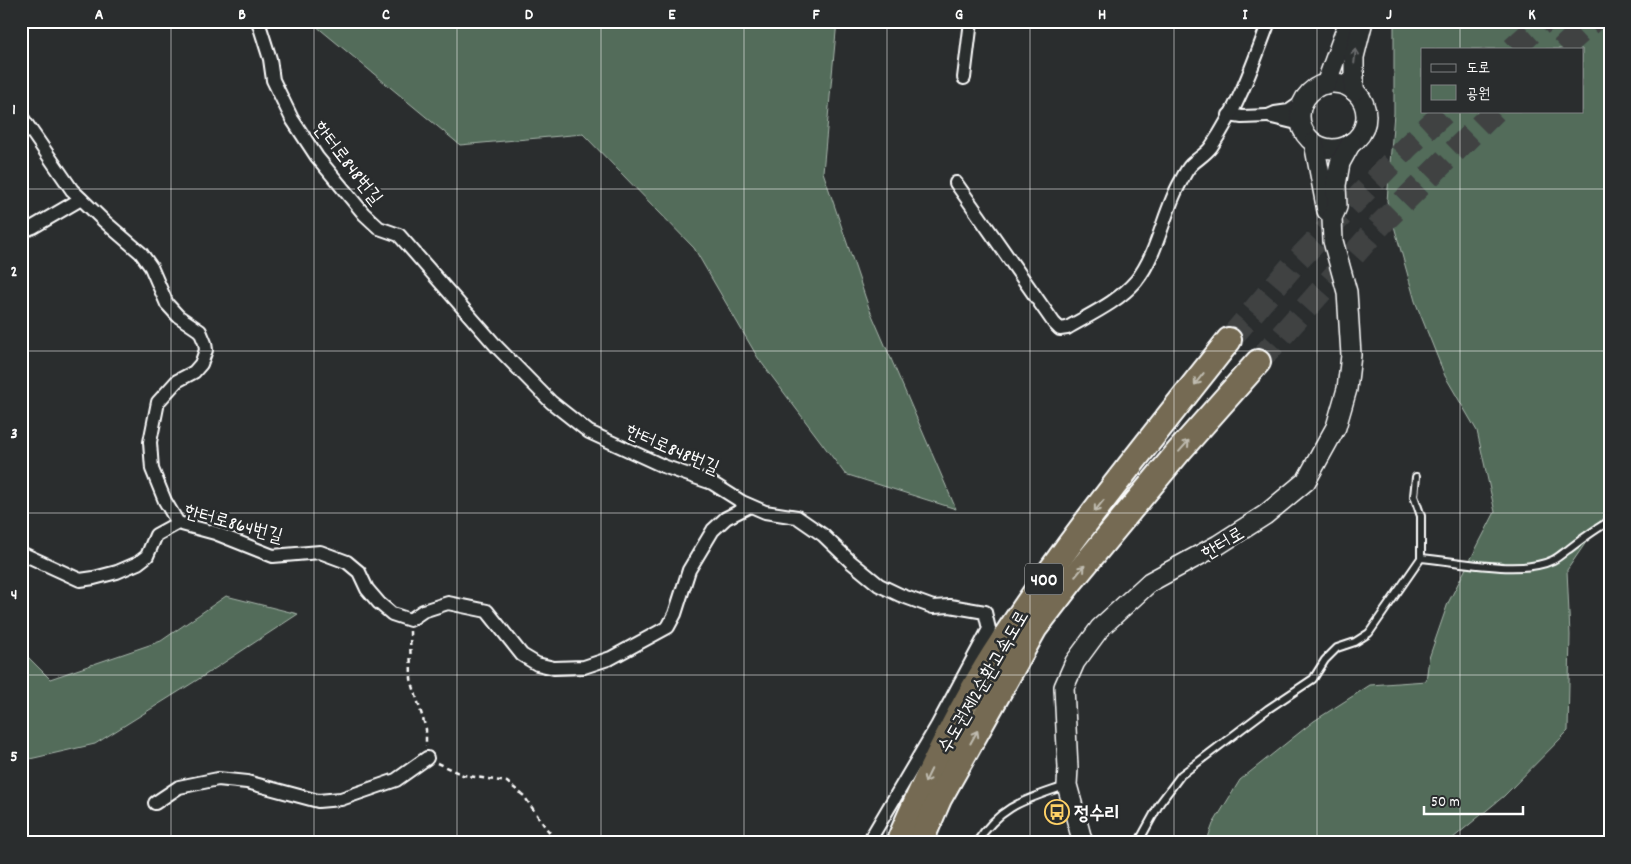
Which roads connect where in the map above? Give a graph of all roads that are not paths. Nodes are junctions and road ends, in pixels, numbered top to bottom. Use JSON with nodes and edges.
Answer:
{"nodes":[{"id":1,"x":258,"y":21,"type":"edge"},
{"id":2,"x":971,"y":21,"type":"edge"},
{"id":3,"x":1266,"y":21,"type":"edge"},
{"id":4,"x":1349,"y":21,"type":"edge"},
{"id":5,"x":1363,"y":21,"type":"edge"},
{"id":6,"x":964,"y":78,"type":"dead end"},
{"id":7,"x":1326,"y":84,"type":"junction"},
{"id":8,"x":1354,"y":91,"type":"junction"},
{"id":9,"x":1305,"y":100,"type":"junction"},
{"id":10,"x":1229,"y":115,"type":"junction"},
{"id":11,"x":21,"y":116,"type":"edge"},
{"id":12,"x":1268,"y":116,"type":"junction"},
{"id":13,"x":1301,"y":124,"type":"junction"},
{"id":14,"x":1314,"y":143,"type":"junction"},
{"id":15,"x":1351,"y":143,"type":"junction"},
{"id":16,"x":956,"y":183,"type":"dead end"},
{"id":17,"x":80,"y":198,"type":"junction"},
{"id":18,"x":1332,"y":218,"type":"junction"},
{"id":19,"x":21,"y":232,"type":"edge"},
{"id":20,"x":1229,"y":340,"type":"tunnel mouth"},
{"id":21,"x":1258,"y":362,"type":"tunnel mouth"},
{"id":22,"x":1416,"y":477,"type":"dead end"},
{"id":23,"x":750,"y":506,"type":"junction"},
{"id":24,"x":1610,"y":521,"type":"edge"},
{"id":25,"x":178,"y":523,"type":"junction"},
{"id":26,"x":21,"y":553,"type":"edge"},
{"id":27,"x":1420,"y":558,"type":"junction"},
{"id":28,"x":427,"y":758,"type":"road end"},
{"id":29,"x":1067,"y":785,"type":"junction"},
{"id":30,"x":154,"y":803,"type":"dead end"},
{"id":31,"x":868,"y":843,"type":"edge"},
{"id":32,"x":898,"y":843,"type":"edge"},
{"id":33,"x":920,"y":843,"type":"edge"},
{"id":34,"x":976,"y":843,"type":"edge"},
{"id":35,"x":1084,"y":843,"type":"edge"},
{"id":36,"x":1138,"y":843,"type":"edge"}],
"edges":[{"from":1,"to":23,"type":"street","name":"한터로848번길"},
{"from":2,"to":6,"type":"street"},
{"from":3,"to":10,"type":"street"},
{"from":4,"to":7,"type":"main road"},
{"from":8,"to":5,"type":"main road","one_way":true},
{"from":7,"to":8,"type":"main road"},
{"from":7,"to":9,"type":"main road"},
{"from":8,"to":15,"type":"main road"},
{"from":9,"to":12,"type":"street"},
{"from":9,"to":13,"type":"main road"},
{"from":10,"to":12,"type":"street"},
{"from":10,"to":16,"type":"street"},
{"from":11,"to":17,"type":"street"},
{"from":12,"to":13,"type":"street"},
{"from":13,"to":14,"type":"main road"},
{"from":14,"to":15,"type":"main road"},
{"from":14,"to":18,"type":"main road","name":"한터로"},
{"from":15,"to":18,"type":"main road","name":"한터로"},
{"from":17,"to":19,"type":"street"},
{"from":17,"to":25,"type":"street"},
{"from":18,"to":29,"type":"main road","name":"한터로"},
{"from":20,"to":32,"type":"highway","name":"수도권제2순환고속도로","number":"400","one_way":true},
{"from":33,"to":21,"type":"highway","name":"수도권제2순환고속도로","number":"400","one_way":true},
{"from":22,"to":27,"type":"lane"},
{"from":23,"to":25,"type":"street","name":"한터로864번길"},
{"from":23,"to":31,"type":"street","name":"한터로848번길"},
{"from":24,"to":27,"type":"lane"},
{"from":25,"to":26,"type":"street","name":"한터로864번길"},
{"from":27,"to":36,"type":"lane"},
{"from":28,"to":30,"type":"street"},
{"from":29,"to":34,"type":"lane"},
{"from":29,"to":35,"type":"main road","name":"한터로"}]}
